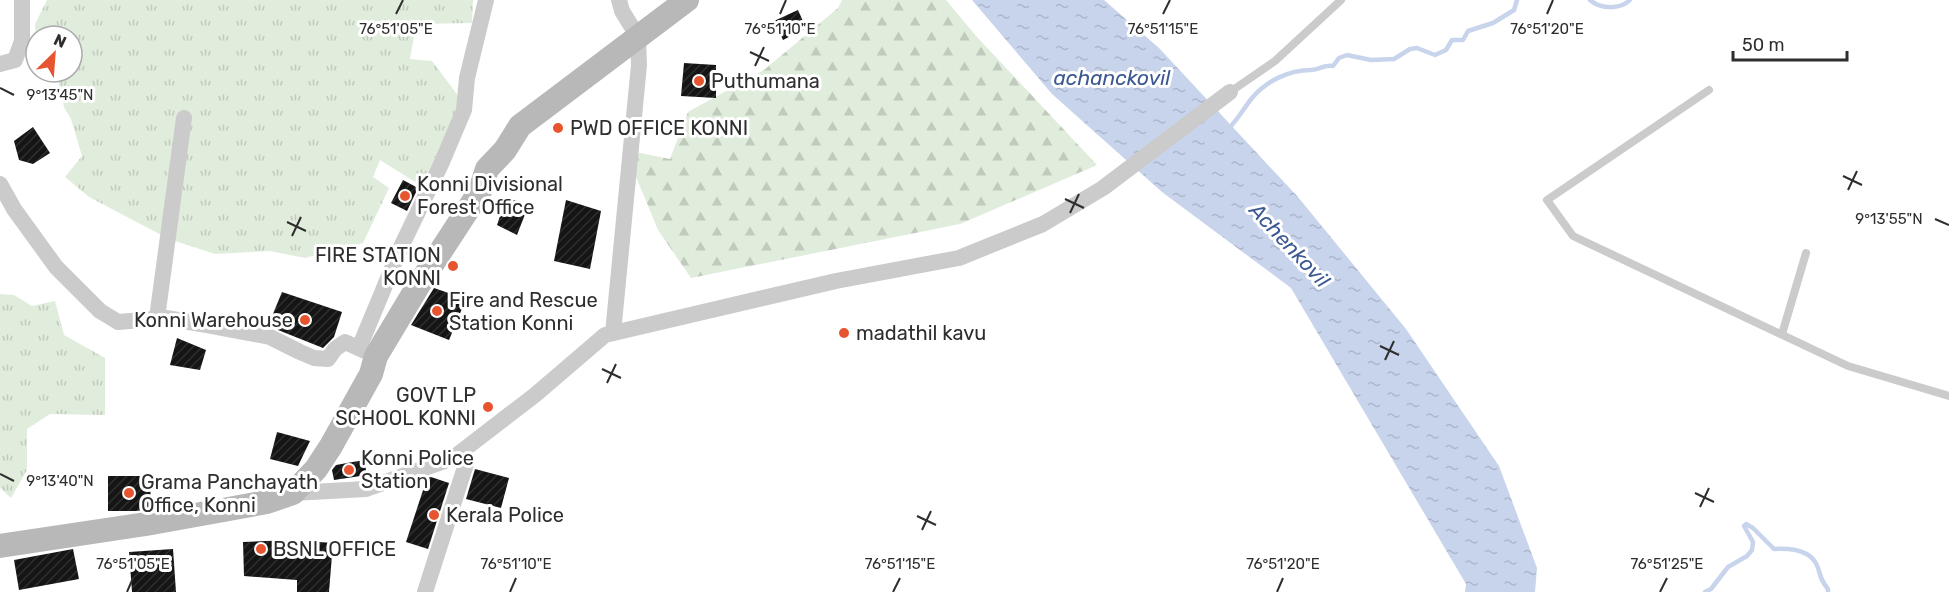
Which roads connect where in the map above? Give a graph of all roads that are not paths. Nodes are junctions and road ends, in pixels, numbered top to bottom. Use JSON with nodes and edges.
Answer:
{"nodes":[{"id":1,"x":22,"y":0,"type":"edge"},
{"id":2,"x":486,"y":0,"type":"edge"},
{"id":3,"x":618,"y":0,"type":"edge"},
{"id":4,"x":687,"y":0,"type":"edge"},
{"id":5,"x":1341,"y":0,"type":"edge"},
{"id":6,"x":638,"y":37,"type":"junction"},
{"id":7,"x":0,"y":63,"type":"edge"},
{"id":8,"x":1709,"y":90,"type":"dead end"},
{"id":9,"x":1230,"y":92,"type":"joint"},
{"id":10,"x":184,"y":118,"type":"dead end"},
{"id":11,"x":0,"y":184,"type":"edge"},
{"id":12,"x":1806,"y":253,"type":"dead end"},
{"id":13,"x":157,"y":318,"type":"junction"},
{"id":14,"x":613,"y":333,"type":"junction"},
{"id":15,"x":1782,"y":334,"type":"junction"},
{"id":16,"x":368,"y":352,"type":"junction"},
{"id":17,"x":1949,"y":396,"type":"edge"},
{"id":18,"x":466,"y":464,"type":"dead end"},
{"id":19,"x":293,"y":493,"type":"junction"},
{"id":20,"x":0,"y":546,"type":"edge"},
{"id":21,"x":424,"y":592,"type":"edge"}],
"edges":[{"from":1,"to":7,"type":"street"},
{"from":2,"to":16,"type":"street"},
{"from":3,"to":6,"type":"street"},
{"from":4,"to":6,"type":"main road"},
{"from":5,"to":9,"type":"lane"},
{"from":6,"to":14,"type":"street"},
{"from":6,"to":16,"type":"main road"},
{"from":8,"to":15,"type":"lane"},
{"from":9,"to":14,"type":"street"},
{"from":10,"to":13,"type":"street"},
{"from":11,"to":13,"type":"street"},
{"from":12,"to":15,"type":"lane"},
{"from":13,"to":16,"type":"street"},
{"from":14,"to":19,"type":"street"},
{"from":15,"to":17,"type":"lane"},
{"from":16,"to":19,"type":"main road"},
{"from":18,"to":21,"type":"street"},
{"from":19,"to":20,"type":"main road"}]}
